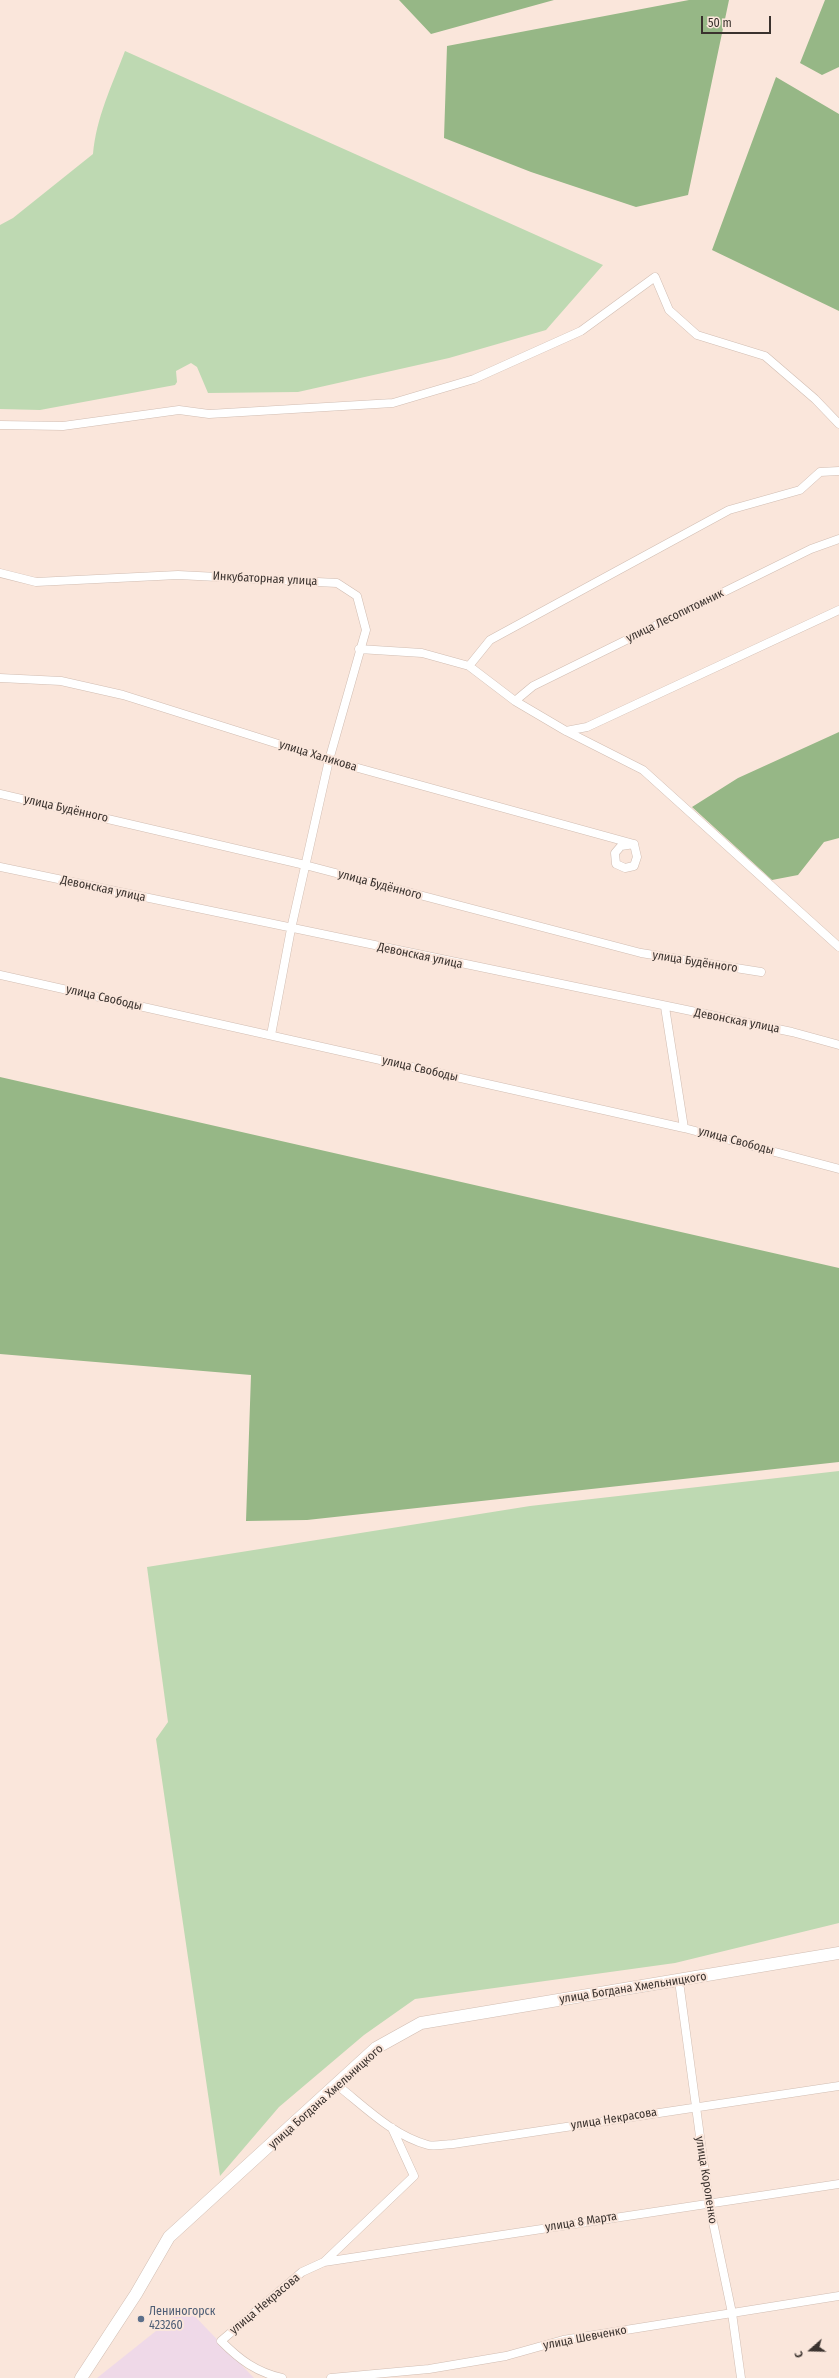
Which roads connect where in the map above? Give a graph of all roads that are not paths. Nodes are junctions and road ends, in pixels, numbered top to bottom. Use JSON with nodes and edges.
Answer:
{"nodes":[{"id":1,"x":839,"y":424,"type":"edge"},
{"id":2,"x":0,"y":425,"type":"edge"},
{"id":3,"x":839,"y":471,"type":"edge"},
{"id":4,"x":839,"y":539,"type":"edge"},
{"id":5,"x":0,"y":573,"type":"edge"},
{"id":6,"x":839,"y":610,"type":"edge"},
{"id":7,"x":359,"y":649,"type":"junction"},
{"id":8,"x":469,"y":666,"type":"junction"},
{"id":9,"x":0,"y":678,"type":"edge"},
{"id":10,"x":515,"y":701,"type":"junction"},
{"id":11,"x":566,"y":731,"type":"junction"},
{"id":12,"x":329,"y":760,"type":"junction"},
{"id":13,"x":0,"y":794,"type":"edge"},
{"id":14,"x":634,"y":844,"type":"dead end"},
{"id":15,"x":306,"y":865,"type":"junction"},
{"id":16,"x":0,"y":867,"type":"edge"},
{"id":17,"x":291,"y":930,"type":"junction"},
{"id":18,"x":839,"y":947,"type":"edge"},
{"id":19,"x":761,"y":972,"type":"dead end"},
{"id":20,"x":0,"y":975,"type":"edge"},
{"id":21,"x":665,"y":1007,"type":"junction"},
{"id":22,"x":271,"y":1035,"type":"junction"},
{"id":23,"x":839,"y":1045,"type":"edge"},
{"id":24,"x":684,"y":1128,"type":"junction"},
{"id":25,"x":839,"y":1169,"type":"edge"},
{"id":26,"x":839,"y":1953,"type":"edge"},
{"id":27,"x":679,"y":1981,"type":"junction"},
{"id":28,"x":337,"y":2085,"type":"junction"},
{"id":29,"x":839,"y":2086,"type":"edge"},
{"id":30,"x":695,"y":2107,"type":"junction"},
{"id":31,"x":392,"y":2128,"type":"junction"},
{"id":32,"x":839,"y":2184,"type":"edge"},
{"id":33,"x":709,"y":2203,"type":"junction"},
{"id":34,"x":324,"y":2262,"type":"junction"},
{"id":35,"x":839,"y":2296,"type":"edge"},
{"id":36,"x":732,"y":2313,"type":"junction"},
{"id":37,"x":81,"y":2378,"type":"edge"},
{"id":38,"x":282,"y":2378,"type":"edge"},
{"id":39,"x":331,"y":2378,"type":"edge"},
{"id":40,"x":741,"y":2378,"type":"edge"}],
"edges":[{"from":1,"to":2,"type":"street"},
{"from":3,"to":8,"type":"street"},
{"from":4,"to":10,"type":"street","name":"улица Лесопитомник"},
{"from":5,"to":7,"type":"street","name":"Инкубаторная улица"},
{"from":6,"to":11,"type":"street"},
{"from":7,"to":8,"type":"street"},
{"from":7,"to":12,"type":"street","name":"Инкубаторная улица"},
{"from":8,"to":10,"type":"street"},
{"from":9,"to":12,"type":"street","name":"улица Халикова"},
{"from":10,"to":11,"type":"street"},
{"from":11,"to":18,"type":"street"},
{"from":12,"to":14,"type":"street","name":"улица Халикова"},
{"from":12,"to":15,"type":"street","name":"Инкубаторная улица"},
{"from":13,"to":15,"type":"street","name":"улица Будённого"},
{"from":15,"to":17,"type":"street","name":"Инкубаторная улица"},
{"from":15,"to":19,"type":"street","name":"улица Будённого"},
{"from":16,"to":17,"type":"street","name":"Девонская улица"},
{"from":17,"to":21,"type":"street","name":"Девонская улица"},
{"from":17,"to":22,"type":"street","name":"Инкубаторная улица"},
{"from":20,"to":22,"type":"street","name":"улица Свободы"},
{"from":21,"to":23,"type":"street","name":"Девонская улица"},
{"from":21,"to":24,"type":"street"},
{"from":22,"to":24,"type":"street","name":"улица Свободы"},
{"from":24,"to":25,"type":"street","name":"улица Свободы"},
{"from":26,"to":27,"type":"street","name":"улица Богдана Хмельницкого"},
{"from":27,"to":28,"type":"street","name":"улица Богдана Хмельницкого"},
{"from":27,"to":30,"type":"street","name":"улица Короленко"},
{"from":28,"to":31,"type":"street","name":"улица Некрасова"},
{"from":28,"to":37,"type":"street","name":"улица Богдана Хмельницкого"},
{"from":29,"to":30,"type":"street","name":"улица Некрасова"},
{"from":30,"to":31,"type":"street","name":"улица Некрасова"},
{"from":30,"to":33,"type":"street","name":"улица Короленко"},
{"from":31,"to":34,"type":"street","name":"улица Некрасова"},
{"from":32,"to":33,"type":"street","name":"улица 8 Марта"},
{"from":33,"to":34,"type":"street","name":"улица 8 Марта"},
{"from":33,"to":36,"type":"street","name":"улица Короленко"},
{"from":34,"to":38,"type":"street","name":"улица Некрасова"},
{"from":35,"to":36,"type":"street","name":"улица Шевченко"},
{"from":36,"to":39,"type":"street","name":"улица Шевченко"},
{"from":36,"to":40,"type":"street","name":"улица Короленко"}]}
